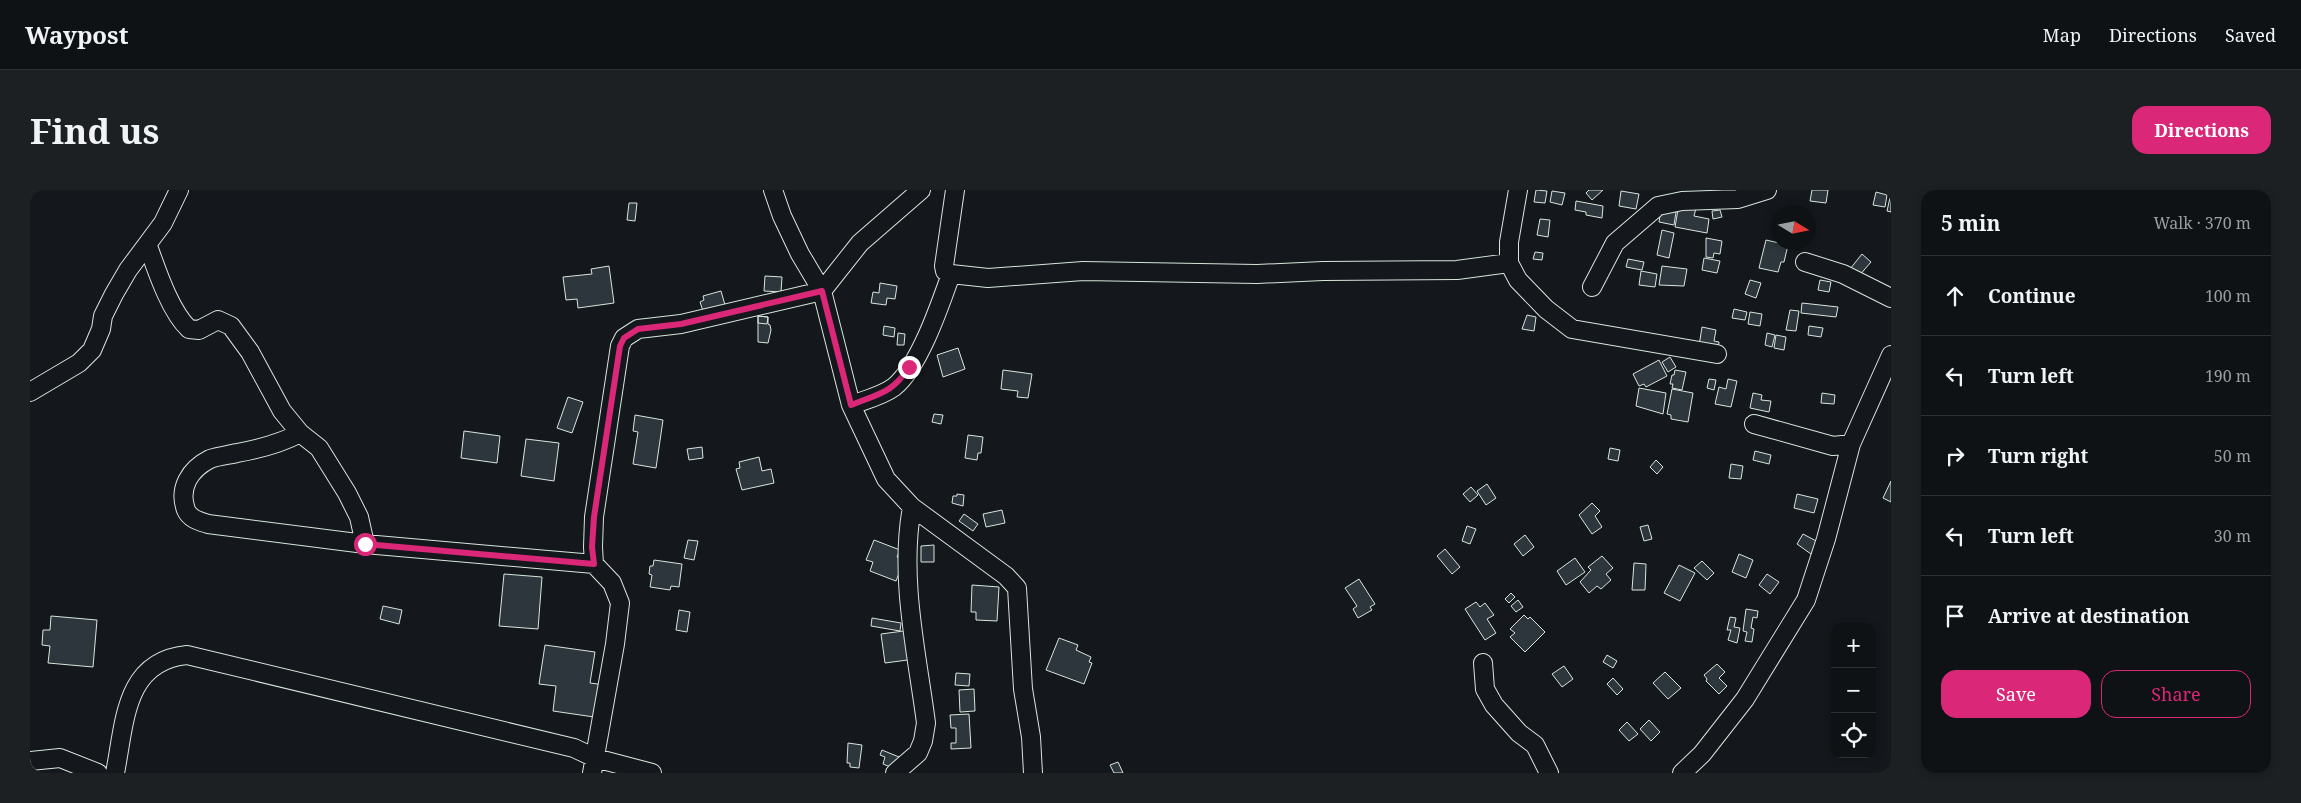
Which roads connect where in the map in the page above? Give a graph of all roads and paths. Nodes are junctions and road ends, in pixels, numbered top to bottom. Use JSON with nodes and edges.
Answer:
{"nodes":[{"id":1,"x":179,"y":190,"type":"edge"},
{"id":2,"x":773,"y":190,"type":"edge"},
{"id":3,"x":921,"y":190,"type":"edge"},
{"id":4,"x":955,"y":190,"type":"edge"},
{"id":5,"x":1518,"y":190,"type":"edge"},
{"id":6,"x":1767,"y":190,"type":"edge"},
{"id":7,"x":148,"y":246,"type":"junction"},
{"id":8,"x":1805,"y":262,"type":"dead end"},
{"id":9,"x":1509,"y":263,"type":"junction"},
{"id":10,"x":951,"y":274,"type":"junction"},
{"id":11,"x":1592,"y":287,"type":"dead end"},
{"id":12,"x":822,"y":291,"type":"junction"},
{"id":13,"x":1891,"y":298,"type":"edge"},
{"id":14,"x":1717,"y":354,"type":"dead end"},
{"id":15,"x":1891,"y":355,"type":"edge"},
{"id":16,"x":30,"y":392,"type":"edge"},
{"id":17,"x":851,"y":405,"type":"junction"},
{"id":18,"x":1754,"y":424,"type":"dead end"},
{"id":19,"x":300,"y":433,"type":"junction"},
{"id":20,"x":1850,"y":444,"type":"junction"},
{"id":21,"x":912,"y":507,"type":"junction"},
{"id":22,"x":365,"y":544,"type":"junction"},
{"id":23,"x":594,"y":564,"type":"junction"},
{"id":24,"x":1483,"y":663,"type":"dead end"},
{"id":25,"x":30,"y":761,"type":"edge"},
{"id":26,"x":594,"y":765,"type":"edge"},
{"id":27,"x":98,"y":773,"type":"edge"},
{"id":28,"x":115,"y":773,"type":"edge"},
{"id":29,"x":652,"y":773,"type":"edge"},
{"id":30,"x":896,"y":773,"type":"edge"},
{"id":31,"x":1033,"y":773,"type":"edge"},
{"id":32,"x":1549,"y":773,"type":"edge"},
{"id":33,"x":1682,"y":773,"type":"edge"}],
"edges":[{"from":1,"to":7,"type":"street"},
{"from":2,"to":12,"type":"street"},
{"from":3,"to":12,"type":"street"},
{"from":4,"to":10,"type":"street"},
{"from":5,"to":9,"type":"street"},
{"from":6,"to":11,"type":"street"},
{"from":7,"to":16,"type":"street"},
{"from":7,"to":19,"type":"street"},
{"from":8,"to":13,"type":"street"},
{"from":9,"to":10,"type":"street"},
{"from":9,"to":14,"type":"street"},
{"from":10,"to":17,"type":"street"},
{"from":12,"to":17,"type":"street"},
{"from":12,"to":23,"type":"street"},
{"from":15,"to":20,"type":"street"},
{"from":17,"to":21,"type":"street"},
{"from":18,"to":20,"type":"street"},
{"from":19,"to":22,"type":"street"},
{"from":19,"to":22,"type":"street"},
{"from":20,"to":33,"type":"street"},
{"from":21,"to":30,"type":"street"},
{"from":21,"to":31,"type":"street"},
{"from":22,"to":23,"type":"street"},
{"from":23,"to":26,"type":"street"},
{"from":24,"to":32,"type":"street"},
{"from":25,"to":27,"type":"street"},
{"from":26,"to":28,"type":"street"},
{"from":26,"to":29,"type":"street"}]}
